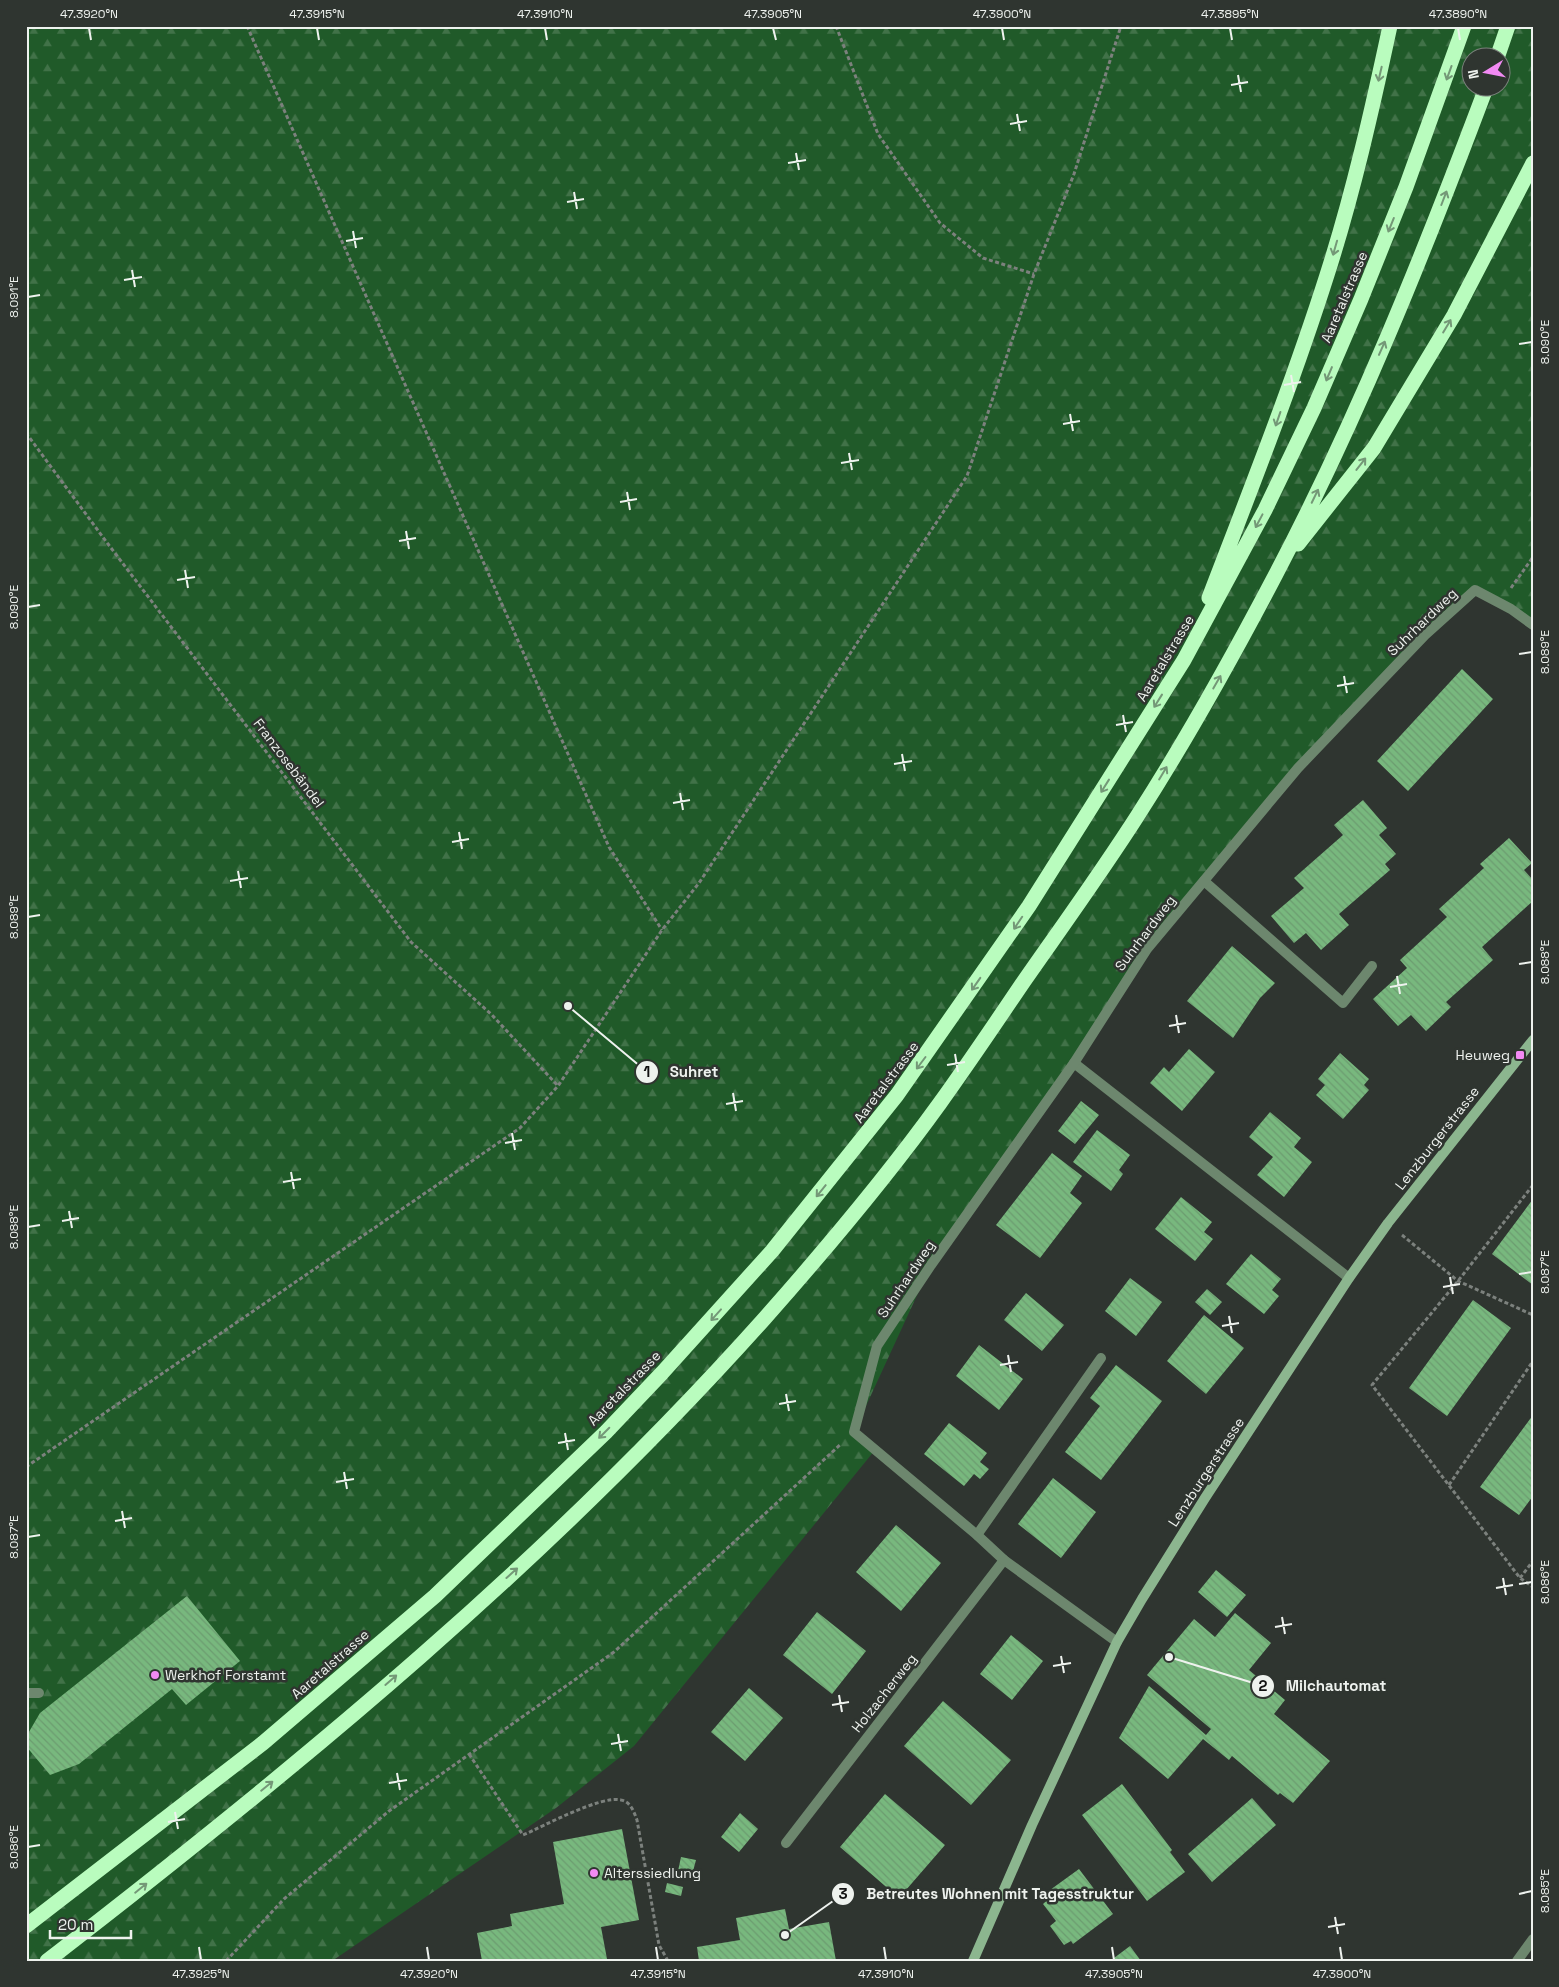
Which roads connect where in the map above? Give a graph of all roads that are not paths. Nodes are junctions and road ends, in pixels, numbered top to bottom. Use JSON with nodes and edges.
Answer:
{"nodes":[{"id":1,"x":1390,"y":26,"type":"edge"},
{"id":2,"x":1464,"y":26,"type":"edge"},
{"id":3,"x":1508,"y":26,"type":"edge"},
{"id":4,"x":1500,"y":48,"type":"edge"},
{"id":5,"x":1482,"y":98,"type":"edge"},
{"id":6,"x":1533,"y":163,"type":"edge"},
{"id":7,"x":1277,"y":571,"type":"junction"},
{"id":8,"x":1533,"y":626,"type":"edge"},
{"id":9,"x":1184,"y":660,"type":"junction"},
{"id":10,"x":1204,"y":881,"type":"junction"},
{"id":11,"x":1372,"y":966,"type":"dead end"},
{"id":12,"x":1533,"y":1040,"type":"edge"},
{"id":13,"x":1074,"y":1063,"type":"junction"},
{"id":14,"x":1349,"y":1278,"type":"junction"},
{"id":15,"x":1101,"y":1358,"type":"dead end"},
{"id":16,"x":977,"y":1534,"type":"junction"},
{"id":17,"x":1004,"y":1560,"type":"junction"},
{"id":18,"x":1116,"y":1642,"type":"junction"},
{"id":19,"x":26,"y":1693,"type":"edge"},
{"id":20,"x":39,"y":1693,"type":"dead end"},
{"id":21,"x":786,"y":1843,"type":"dead end"},
{"id":22,"x":26,"y":1926,"type":"edge"},
{"id":23,"x":1533,"y":1939,"type":"edge"},
{"id":24,"x":47,"y":1961,"type":"edge"},
{"id":25,"x":973,"y":1961,"type":"edge"},
{"id":26,"x":1517,"y":1961,"type":"edge"}],
"edges":[{"from":1,"to":9,"type":"highway","one_way":true},
{"from":2,"to":9,"type":"highway","name":"Aaretalstrasse","one_way":true},
{"from":3,"to":4,"type":"highway"},
{"from":7,"to":5,"type":"highway","one_way":true},
{"from":7,"to":6,"type":"highway","one_way":true},
{"from":24,"to":7,"type":"highway","one_way":true},
{"from":8,"to":10,"type":"street","name":"Suhrhardweg"},
{"from":9,"to":22,"type":"highway","name":"Aaretalstrasse","one_way":true},
{"from":10,"to":11,"type":"street"},
{"from":10,"to":13,"type":"street","name":"Suhrhardweg"},
{"from":12,"to":14,"type":"main road","name":"Lenzburgerstrasse"},
{"from":13,"to":14,"type":"street"},
{"from":13,"to":16,"type":"street","name":"Suhrhardweg"},
{"from":14,"to":18,"type":"main road","name":"Lenzburgerstrasse"},
{"from":15,"to":16,"type":"street"},
{"from":16,"to":17,"type":"street"},
{"from":17,"to":18,"type":"street"},
{"from":17,"to":21,"type":"street","name":"Holzacherweg"},
{"from":18,"to":25,"type":"main road","name":"Lenzburgerstrasse"},
{"from":19,"to":20,"type":"street"},
{"from":23,"to":26,"type":"street"}]}
